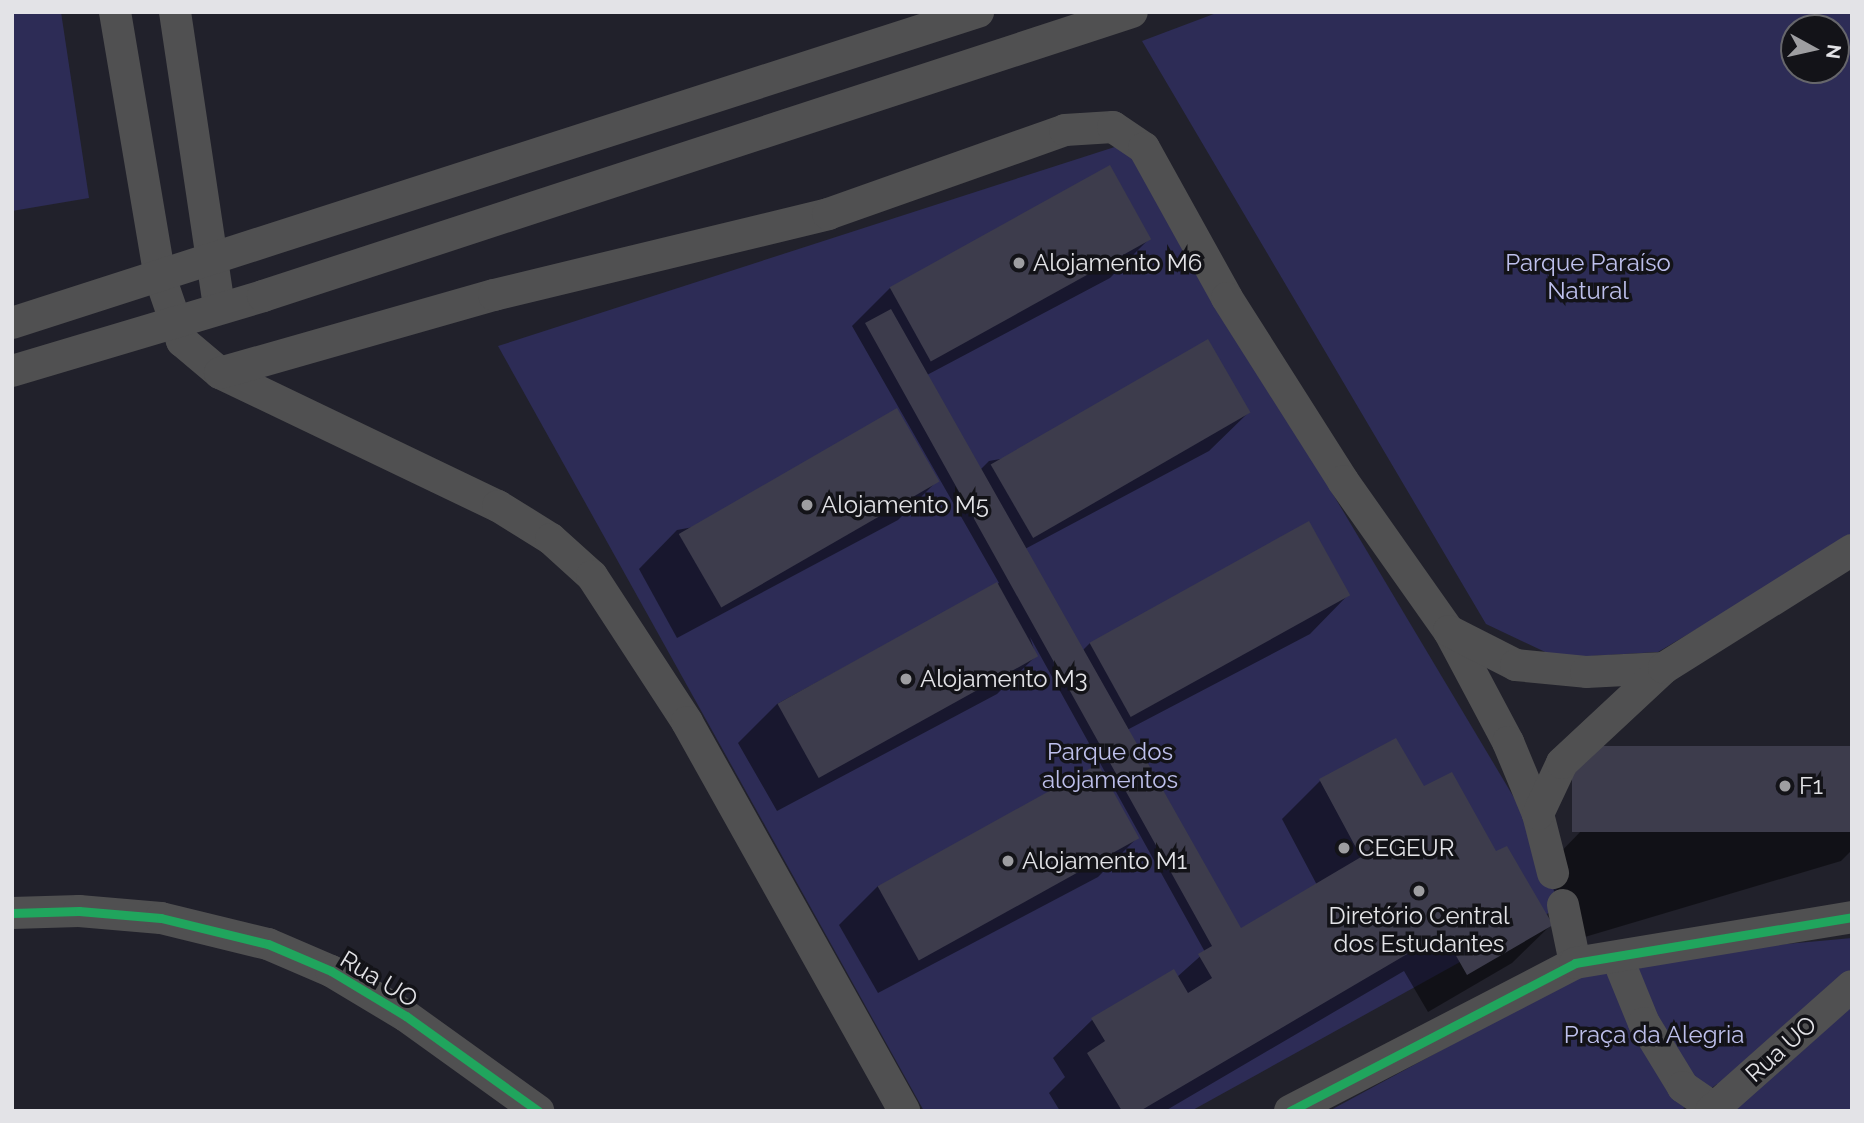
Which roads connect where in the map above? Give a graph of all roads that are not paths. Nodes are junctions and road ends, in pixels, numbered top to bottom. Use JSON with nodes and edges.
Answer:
{"nodes":[{"id":1,"x":116,"y":12,"type":"edge"},
{"id":2,"x":175,"y":12,"type":"edge"},
{"id":3,"x":978,"y":12,"type":"edge"},
{"id":4,"x":1132,"y":12,"type":"edge"},
{"id":5,"x":212,"y":259,"type":"junction"},
{"id":6,"x":160,"y":277,"type":"junction"},
{"id":7,"x":219,"y":307,"type":"junction"},
{"id":8,"x":172,"y":321,"type":"junction"},
{"id":9,"x":12,"y":323,"type":"edge"},
{"id":10,"x":12,"y":371,"type":"edge"},
{"id":11,"x":220,"y":373,"type":"junction"},
{"id":12,"x":1852,"y":550,"type":"edge"},
{"id":13,"x":1449,"y":631,"type":"junction"},
{"id":14,"x":1664,"y":668,"type":"junction"},
{"id":15,"x":1538,"y":814,"type":"junction"},
{"id":16,"x":1553,"y":873,"type":"dead end"},
{"id":17,"x":1563,"y":905,"type":"dead end"},
{"id":18,"x":12,"y":913,"type":"edge"},
{"id":19,"x":1852,"y":918,"type":"edge"},
{"id":20,"x":1617,"y":957,"type":"junction"},
{"id":21,"x":1575,"y":963,"type":"junction"},
{"id":22,"x":1852,"y":986,"type":"edge"},
{"id":23,"x":1715,"y":1110,"type":"edge"},
{"id":24,"x":538,"y":1111,"type":"edge"},
{"id":25,"x":904,"y":1111,"type":"edge"},
{"id":26,"x":1290,"y":1111,"type":"edge"}],
"edges":[{"from":1,"to":6,"type":"street"},
{"from":2,"to":5,"type":"street"},
{"from":3,"to":5,"type":"street"},
{"from":4,"to":7,"type":"street"},
{"from":5,"to":6,"type":"street"},
{"from":5,"to":7,"type":"street"},
{"from":6,"to":8,"type":"street"},
{"from":6,"to":9,"type":"street"},
{"from":7,"to":8,"type":"street"},
{"from":8,"to":10,"type":"street"},
{"from":8,"to":11,"type":"street"},
{"from":11,"to":13,"type":"street"},
{"from":11,"to":25,"type":"street"},
{"from":12,"to":14,"type":"street"},
{"from":13,"to":14,"type":"street"},
{"from":13,"to":15,"type":"street"},
{"from":14,"to":15,"type":"street"},
{"from":15,"to":16,"type":"street"},
{"from":17,"to":21,"type":"street"},
{"from":18,"to":24,"type":"street","name":"Rua UO"},
{"from":19,"to":20,"type":"street"},
{"from":20,"to":21,"type":"street"},
{"from":20,"to":23,"type":"street"},
{"from":21,"to":26,"type":"street"},
{"from":22,"to":23,"type":"street","name":"Rua UO"}]}
